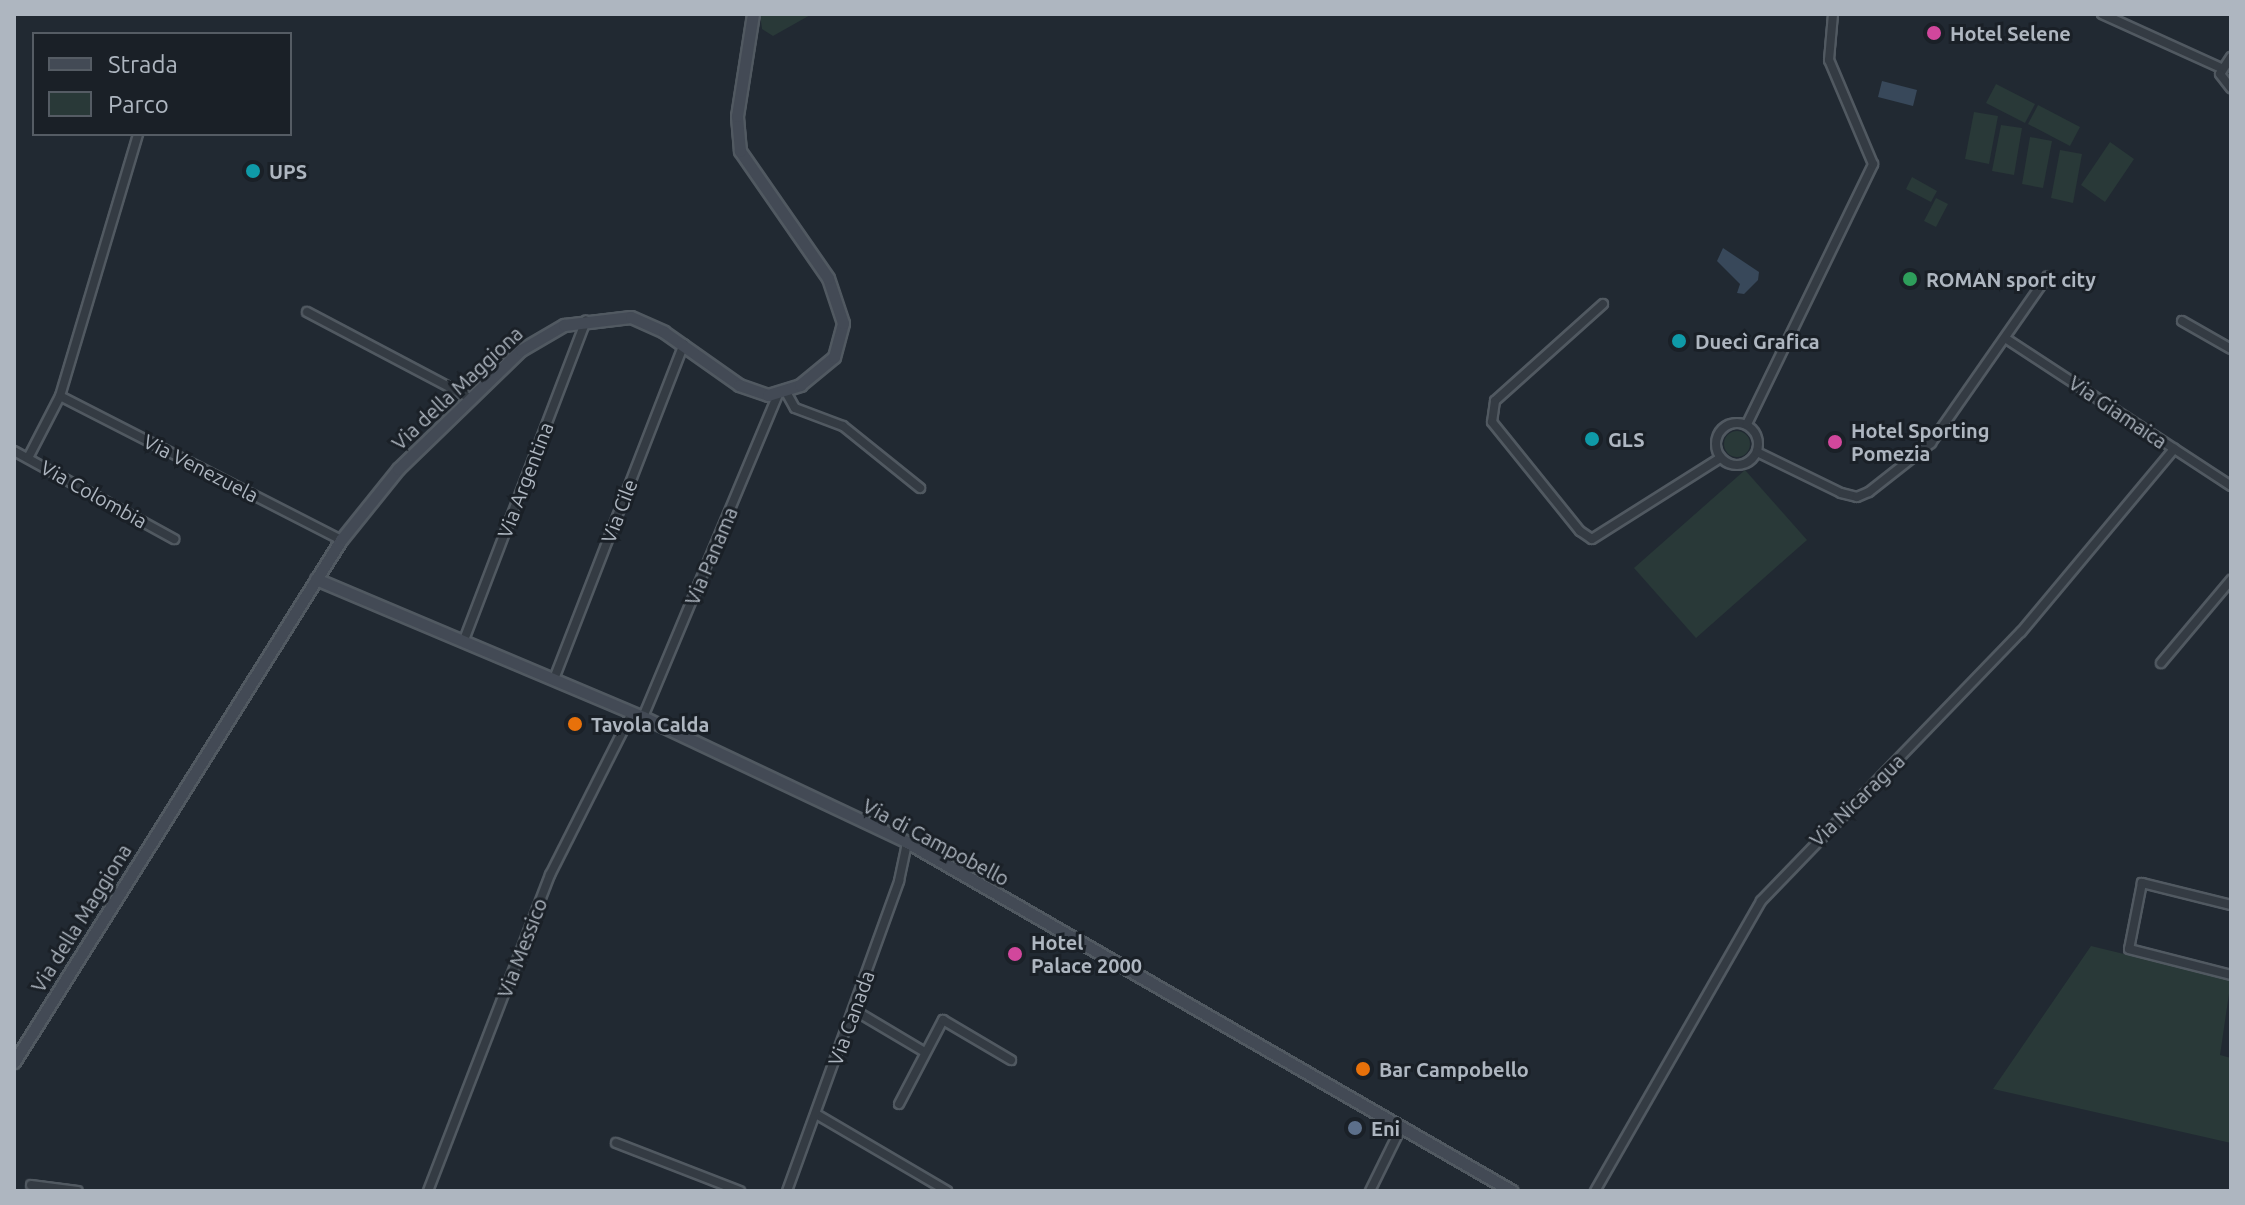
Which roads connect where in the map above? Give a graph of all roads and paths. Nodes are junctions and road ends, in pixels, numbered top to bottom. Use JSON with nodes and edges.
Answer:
{"nodes":[{"id":1,"x":753,"y":14,"type":"edge"},
{"id":2,"x":1833,"y":14,"type":"edge"},
{"id":3,"x":2102,"y":14,"type":"edge"},
{"id":4,"x":2231,"y":57,"type":"edge"},
{"id":5,"x":2221,"y":68,"type":"junction"},
{"id":6,"x":2231,"y":88,"type":"edge"},
{"id":7,"x":137,"y":136,"type":"edge"},
{"id":8,"x":2047,"y":277,"type":"dead end"},
{"id":9,"x":1603,"y":304,"type":"dead end"},
{"id":10,"x":307,"y":312,"type":"dead end"},
{"id":11,"x":586,"y":319,"type":"junction"},
{"id":12,"x":2182,"y":321,"type":"dead end"},
{"id":13,"x":2005,"y":338,"type":"junction"},
{"id":14,"x":684,"y":344,"type":"junction"},
{"id":15,"x":2231,"y":349,"type":"edge"},
{"id":16,"x":782,"y":393,"type":"junction"},
{"id":17,"x":60,"y":396,"type":"junction"},
{"id":18,"x":470,"y":398,"type":"junction"},
{"id":19,"x":1747,"y":424,"type":"junction"},
{"id":20,"x":2174,"y":449,"type":"junction"},
{"id":21,"x":14,"y":451,"type":"edge"},
{"id":22,"x":1757,"y":452,"type":"junction"},
{"id":23,"x":28,"y":458,"type":"junction"},
{"id":24,"x":1720,"y":458,"type":"junction"},
{"id":25,"x":2231,"y":486,"type":"edge"},
{"id":26,"x":920,"y":488,"type":"dead end"},
{"id":27,"x":174,"y":539,"type":"dead end"},
{"id":28,"x":341,"y":540,"type":"junction"},
{"id":29,"x":316,"y":579,"type":"junction"},
{"id":30,"x":2231,"y":580,"type":"edge"},
{"id":31,"x":464,"y":640,"type":"junction"},
{"id":32,"x":2161,"y":663,"type":"dead end"},
{"id":33,"x":554,"y":679,"type":"junction"},
{"id":34,"x":638,"y":715,"type":"junction"},
{"id":35,"x":907,"y":842,"type":"junction"},
{"id":36,"x":2231,"y":905,"type":"edge"},
{"id":37,"x":2231,"y":975,"type":"edge"},
{"id":38,"x":854,"y":1010,"type":"junction"},
{"id":39,"x":923,"y":1051,"type":"junction"},
{"id":40,"x":1011,"y":1060,"type":"dead end"},
{"id":41,"x":14,"y":1062,"type":"edge"},
{"id":42,"x":899,"y":1104,"type":"dead end"},
{"id":43,"x":816,"y":1114,"type":"junction"},
{"id":44,"x":1401,"y":1128,"type":"junction"},
{"id":45,"x":616,"y":1143,"type":"dead end"},
{"id":46,"x":31,"y":1185,"type":"dead end"},
{"id":47,"x":78,"y":1191,"type":"edge"},
{"id":48,"x":428,"y":1191,"type":"edge"},
{"id":49,"x":740,"y":1191,"type":"edge"},
{"id":50,"x":787,"y":1191,"type":"edge"},
{"id":51,"x":947,"y":1191,"type":"edge"},
{"id":52,"x":1370,"y":1191,"type":"edge"},
{"id":53,"x":1512,"y":1191,"type":"edge"},
{"id":54,"x":1595,"y":1191,"type":"edge"}],
"edges":[{"from":1,"to":16,"type":"street"},
{"from":2,"to":19,"type":"street"},
{"from":3,"to":5,"type":"street"},
{"from":4,"to":5,"type":"street"},
{"from":5,"to":6,"type":"street"},
{"from":7,"to":17,"type":"street"},
{"from":8,"to":13,"type":"street"},
{"from":9,"to":24,"type":"street"},
{"from":10,"to":18,"type":"street"},
{"from":11,"to":14,"type":"street","name":"Via della Maggiona"},
{"from":11,"to":18,"type":"street","name":"Via della Maggiona"},
{"from":11,"to":31,"type":"street","name":"Via Argentina"},
{"from":12,"to":15,"type":"street"},
{"from":13,"to":20,"type":"street","name":"Via Giamaica"},
{"from":13,"to":22,"type":"street"},
{"from":14,"to":16,"type":"street","name":"Via della Maggiona"},
{"from":14,"to":33,"type":"street","name":"Via Cile"},
{"from":16,"to":26,"type":"street"},
{"from":16,"to":34,"type":"street","name":"Via Panama"},
{"from":17,"to":23,"type":"street"},
{"from":17,"to":28,"type":"street","name":"Via Venezuela"},
{"from":18,"to":28,"type":"street","name":"Via della Maggiona"},
{"from":19,"to":22,"type":"street"},
{"from":19,"to":24,"type":"street"},
{"from":20,"to":25,"type":"street","name":"Via Giamaica"},
{"from":20,"to":54,"type":"street","name":"Via Nicaragua"},
{"from":21,"to":23,"type":"street","name":"Via Colombia"},
{"from":22,"to":24,"type":"street"},
{"from":23,"to":27,"type":"street","name":"Via Colombia"},
{"from":28,"to":29,"type":"street","name":"Via della Maggiona"},
{"from":29,"to":31,"type":"street","name":"Via di Campobello"},
{"from":29,"to":41,"type":"street","name":"Via della Maggiona"},
{"from":30,"to":32,"type":"street"},
{"from":31,"to":33,"type":"street","name":"Via di Campobello"},
{"from":33,"to":34,"type":"street","name":"Via di Campobello"},
{"from":34,"to":35,"type":"street","name":"Via di Campobello"},
{"from":34,"to":48,"type":"street","name":"Via Messico"},
{"from":35,"to":38,"type":"street","name":"Via Canada"},
{"from":35,"to":44,"type":"street","name":"Via di Campobello"},
{"from":36,"to":37,"type":"street"},
{"from":38,"to":39,"type":"street"},
{"from":38,"to":43,"type":"street","name":"Via Canada"},
{"from":39,"to":40,"type":"street"},
{"from":39,"to":42,"type":"street"},
{"from":43,"to":50,"type":"street","name":"Via Canada"},
{"from":43,"to":51,"type":"street"},
{"from":44,"to":52,"type":"street"},
{"from":44,"to":53,"type":"street","name":"Via di Campobello"},
{"from":45,"to":49,"type":"street"},
{"from":46,"to":47,"type":"street"}]}
